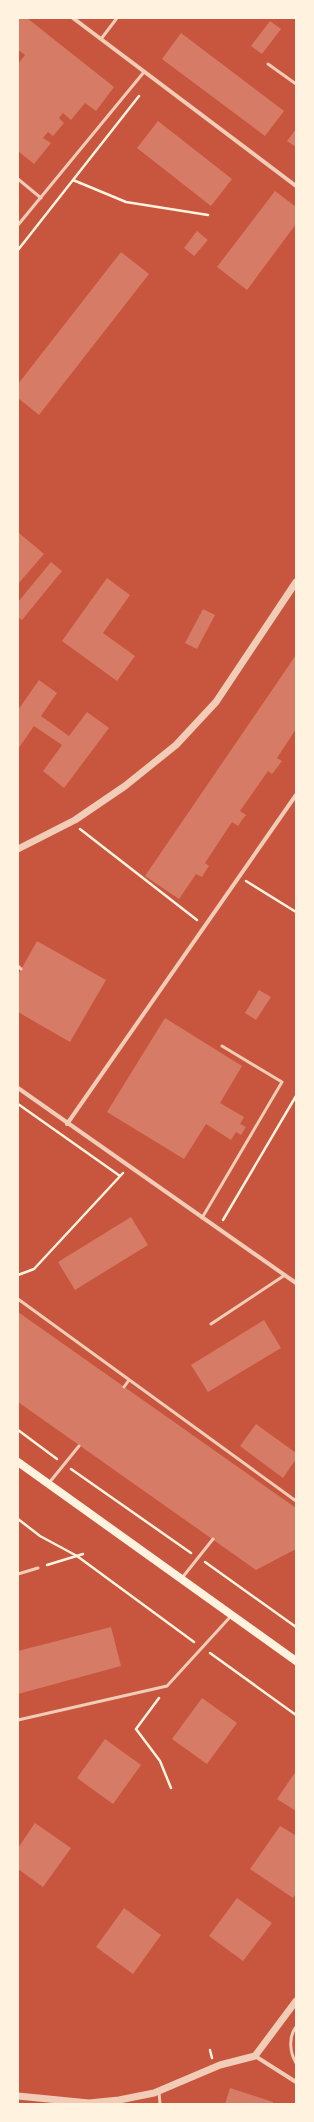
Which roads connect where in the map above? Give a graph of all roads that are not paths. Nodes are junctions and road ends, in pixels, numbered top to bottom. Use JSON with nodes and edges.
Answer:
{"nodes":[{"id":1,"x":73,"y":18,"type":"edge"},
{"id":2,"x":116,"y":18,"type":"edge"},
{"id":3,"x":100,"y":39,"type":"junction"},
{"id":4,"x":268,"y":64,"type":"dead end"},
{"id":5,"x":144,"y":72,"type":"junction"},
{"id":6,"x":296,"y":84,"type":"edge"},
{"id":7,"x":18,"y":180,"type":"edge"},
{"id":8,"x":296,"y":186,"type":"edge"},
{"id":9,"x":41,"y":198,"type":"junction"},
{"id":10,"x":18,"y":225,"type":"edge"},
{"id":11,"x":295,"y":586,"type":"edge"},
{"id":12,"x":296,"y":796,"type":"edge"},
{"id":13,"x":18,"y":849,"type":"edge"},
{"id":14,"x":222,"y":1046,"type":"dead end"},
{"id":15,"x":18,"y":1088,"type":"edge"},
{"id":16,"x":67,"y":1124,"type":"junction"},
{"id":17,"x":202,"y":1218,"type":"junction"},
{"id":18,"x":285,"y":1275,"type":"junction"},
{"id":19,"x":296,"y":1283,"type":"edge"},
{"id":20,"x":18,"y":1299,"type":"edge"},
{"id":21,"x":211,"y":1324,"type":"dead end"},
{"id":22,"x":129,"y":1380,"type":"junction"},
{"id":23,"x":124,"y":1387,"type":"dead end"},
{"id":24,"x":79,"y":1446,"type":"dead end"},
{"id":25,"x":18,"y":1462,"type":"edge"},
{"id":26,"x":261,"y":1476,"type":"junction"},
{"id":27,"x":258,"y":1481,"type":"dead end"},
{"id":28,"x":48,"y":1483,"type":"junction"},
{"id":29,"x":296,"y":1501,"type":"edge"},
{"id":30,"x":213,"y":1539,"type":"dead end"},
{"id":31,"x":38,"y":1568,"type":"road end"},
{"id":32,"x":18,"y":1574,"type":"edge"},
{"id":33,"x":181,"y":1580,"type":"junction"},
{"id":34,"x":232,"y":1616,"type":"junction"},
{"id":35,"x":296,"y":1661,"type":"edge"},
{"id":36,"x":18,"y":1720,"type":"edge"},
{"id":37,"x":296,"y":2001,"type":"edge"},
{"id":38,"x":296,"y":2027,"type":"edge"},
{"id":39,"x":255,"y":2056,"type":"junction"},
{"id":40,"x":296,"y":2063,"type":"edge"},
{"id":41,"x":296,"y":2082,"type":"edge"},
{"id":42,"x":159,"y":2091,"type":"junction"},
{"id":43,"x":18,"y":2096,"type":"edge"},
{"id":44,"x":160,"y":2104,"type":"edge"}],
"edges":[{"from":1,"to":3,"type":"street"},
{"from":2,"to":3,"type":"lane"},
{"from":3,"to":5,"type":"street"},
{"from":4,"to":6,"type":"lane"},
{"from":5,"to":8,"type":"street"},
{"from":5,"to":9,"type":"lane"},
{"from":7,"to":9,"type":"lane"},
{"from":9,"to":10,"type":"lane"},
{"from":11,"to":13,"type":"street"},
{"from":12,"to":16,"type":"street"},
{"from":14,"to":17,"type":"lane"},
{"from":15,"to":16,"type":"street"},
{"from":16,"to":17,"type":"street"},
{"from":17,"to":18,"type":"street"},
{"from":18,"to":19,"type":"street"},
{"from":18,"to":21,"type":"lane"},
{"from":20,"to":22,"type":"lane"},
{"from":22,"to":23,"type":"lane"},
{"from":22,"to":26,"type":"lane"},
{"from":24,"to":28,"type":"lane"},
{"from":25,"to":28,"type":"main road"},
{"from":26,"to":27,"type":"lane"},
{"from":26,"to":29,"type":"lane"},
{"from":28,"to":33,"type":"main road"},
{"from":30,"to":33,"type":"lane"},
{"from":31,"to":32,"type":"lane"},
{"from":33,"to":34,"type":"main road"},
{"from":34,"to":35,"type":"main road"},
{"from":34,"to":36,"type":"lane"},
{"from":37,"to":39,"type":"street"},
{"from":38,"to":40,"type":"lane"},
{"from":39,"to":41,"type":"street"},
{"from":39,"to":42,"type":"street"},
{"from":42,"to":43,"type":"street"},
{"from":42,"to":44,"type":"lane"}]}
